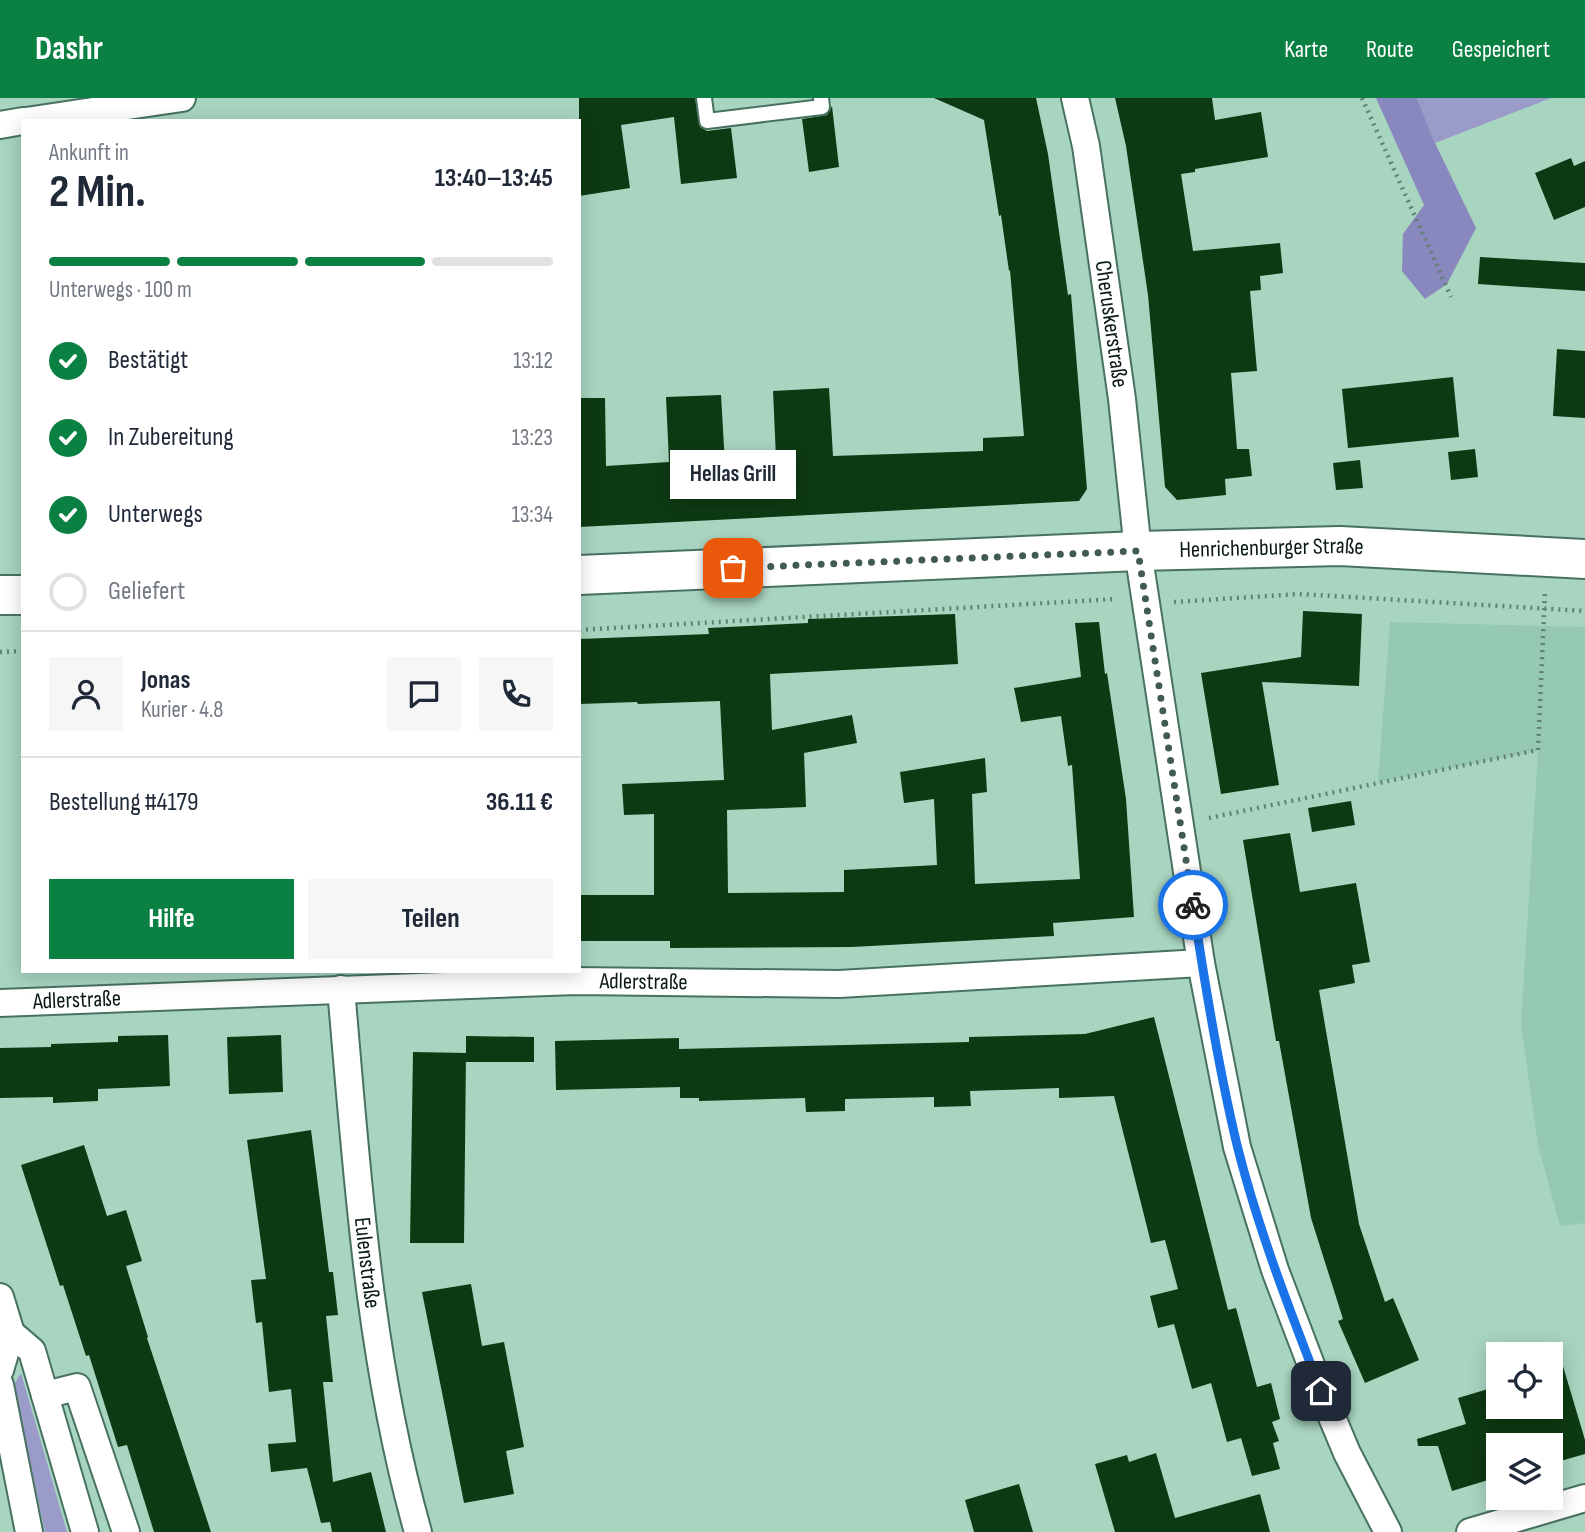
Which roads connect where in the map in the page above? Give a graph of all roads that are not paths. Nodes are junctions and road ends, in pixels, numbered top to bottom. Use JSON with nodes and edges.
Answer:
{"nodes":[{"id":1,"x":182,"y":98,"type":"edge"},
{"id":2,"x":704,"y":98,"type":"edge"},
{"id":3,"x":821,"y":98,"type":"edge"},
{"id":4,"x":1075,"y":98,"type":"edge"},
{"id":5,"x":38,"y":119,"type":"edge"},
{"id":6,"x":21,"y":121,"type":"edge"},
{"id":7,"x":0,"y":124,"type":"edge"},
{"id":8,"x":1138,"y":551,"type":"junction"},
{"id":9,"x":1585,"y":559,"type":"edge"},
{"id":10,"x":581,"y":575,"type":"edge"},
{"id":11,"x":0,"y":595,"type":"edge"},
{"id":12,"x":21,"y":595,"type":"edge"},
{"id":13,"x":1201,"y":963,"type":"junction"},
{"id":14,"x":341,"y":989,"type":"junction"},
{"id":15,"x":0,"y":1003,"type":"edge"},
{"id":16,"x":0,"y":1297,"type":"edge"},
{"id":17,"x":11,"y":1334,"type":"junction"},
{"id":18,"x":0,"y":1370,"type":"edge"},
{"id":19,"x":0,"y":1385,"type":"edge"},
{"id":20,"x":45,"y":1395,"type":"junction"},
{"id":21,"x":1585,"y":1498,"type":"edge"},
{"id":22,"x":29,"y":1532,"type":"edge"},
{"id":23,"x":85,"y":1532,"type":"edge"},
{"id":24,"x":126,"y":1532,"type":"edge"},
{"id":25,"x":418,"y":1532,"type":"edge"},
{"id":26,"x":1388,"y":1532,"type":"edge"},
{"id":27,"x":1470,"y":1532,"type":"edge"}],
"edges":[{"from":1,"to":5,"type":"street"},
{"from":2,"to":3,"type":"lane"},
{"from":4,"to":8,"type":"street","name":"Cheruskerstraße"},
{"from":6,"to":7,"type":"street"},
{"from":8,"to":9,"type":"main road","name":"Henrichenburger Straße"},
{"from":8,"to":10,"type":"main road","name":"Henrichenburger Straße"},
{"from":8,"to":13,"type":"street","name":"Cheruskerstraße"},
{"from":11,"to":12,"type":"main road"},
{"from":13,"to":14,"type":"street","name":"Adlerstraße"},
{"from":13,"to":26,"type":"street","name":"Cheruskerstraße"},
{"from":14,"to":15,"type":"street","name":"Adlerstraße"},
{"from":14,"to":25,"type":"street","name":"Eulenstraße"},
{"from":16,"to":17,"type":"street"},
{"from":17,"to":18,"type":"street"},
{"from":17,"to":20,"type":"street"},
{"from":19,"to":22,"type":"street"},
{"from":20,"to":23,"type":"street"},
{"from":20,"to":24,"type":"street"},
{"from":21,"to":27,"type":"street"}]}
